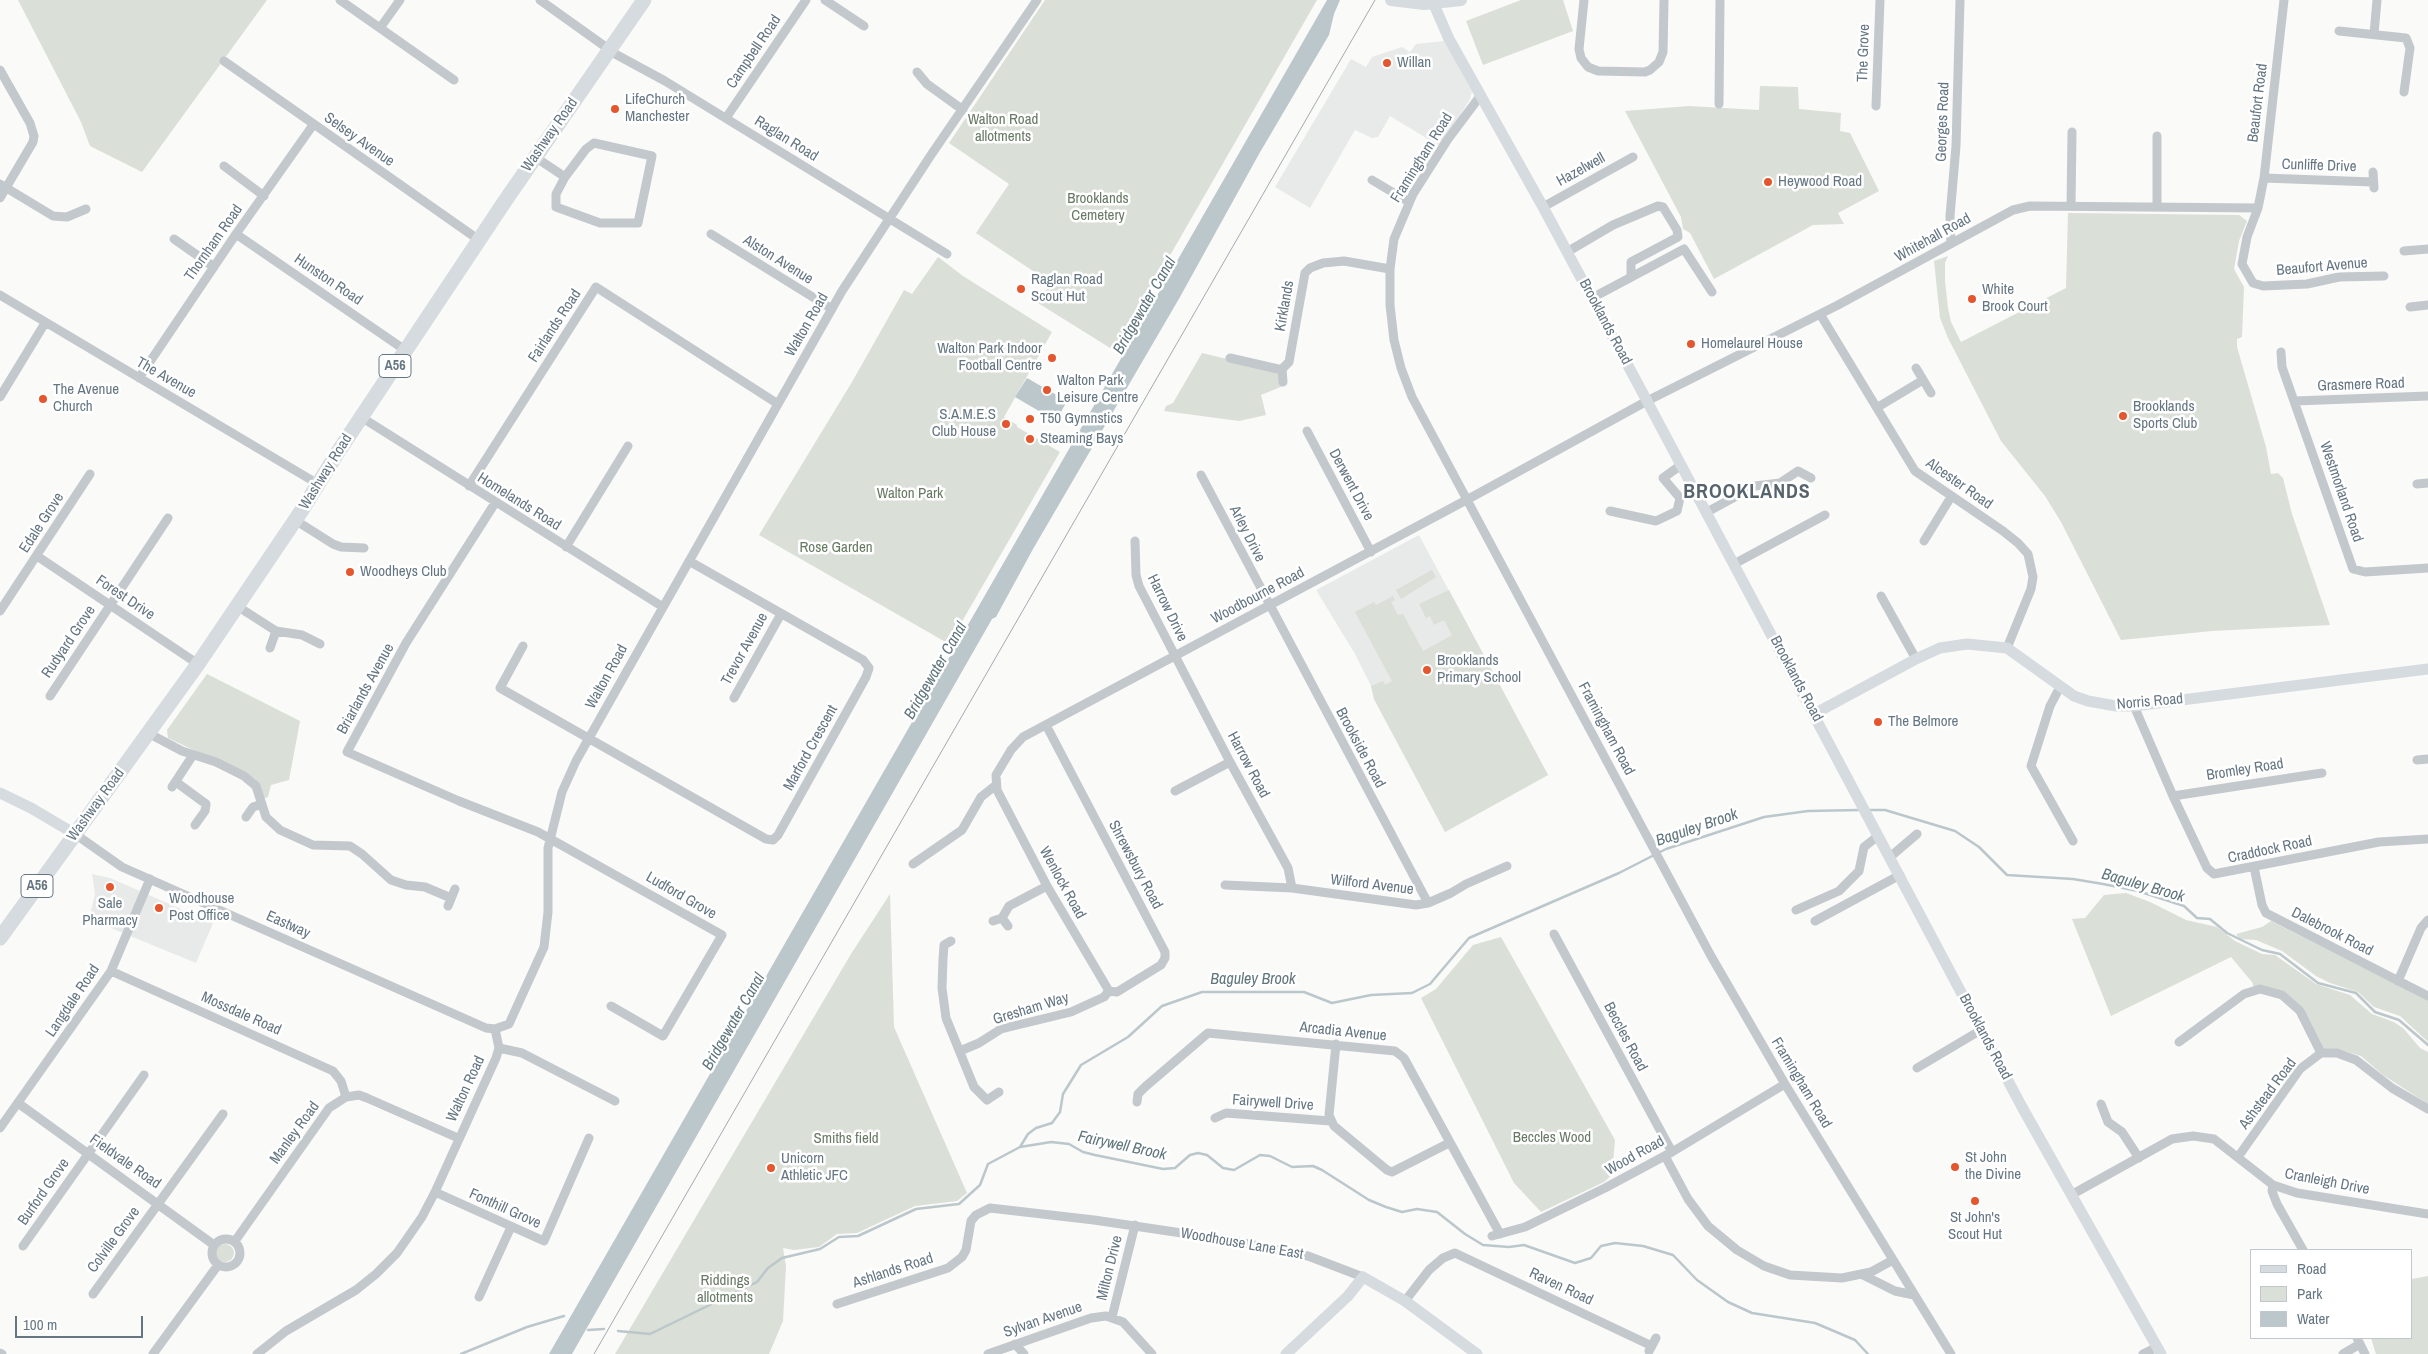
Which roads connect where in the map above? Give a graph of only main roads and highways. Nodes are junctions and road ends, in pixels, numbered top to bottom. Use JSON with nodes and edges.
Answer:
{"nodes":[{"id":1,"x":644,"y":0,"type":"edge"},
{"id":2,"x":1391,"y":0,"type":"edge"},
{"id":3,"x":1461,"y":0,"type":"edge"},
{"id":4,"x":1432,"y":2,"type":"edge"},
{"id":5,"x":0,"y":938,"type":"edge"}],
"edges":[{"from":1,"to":5,"type":"highway","name":"Washway Road","number":"A56"},
{"from":2,"to":4,"type":"main road"},
{"from":3,"to":4,"type":"main road"}]}
